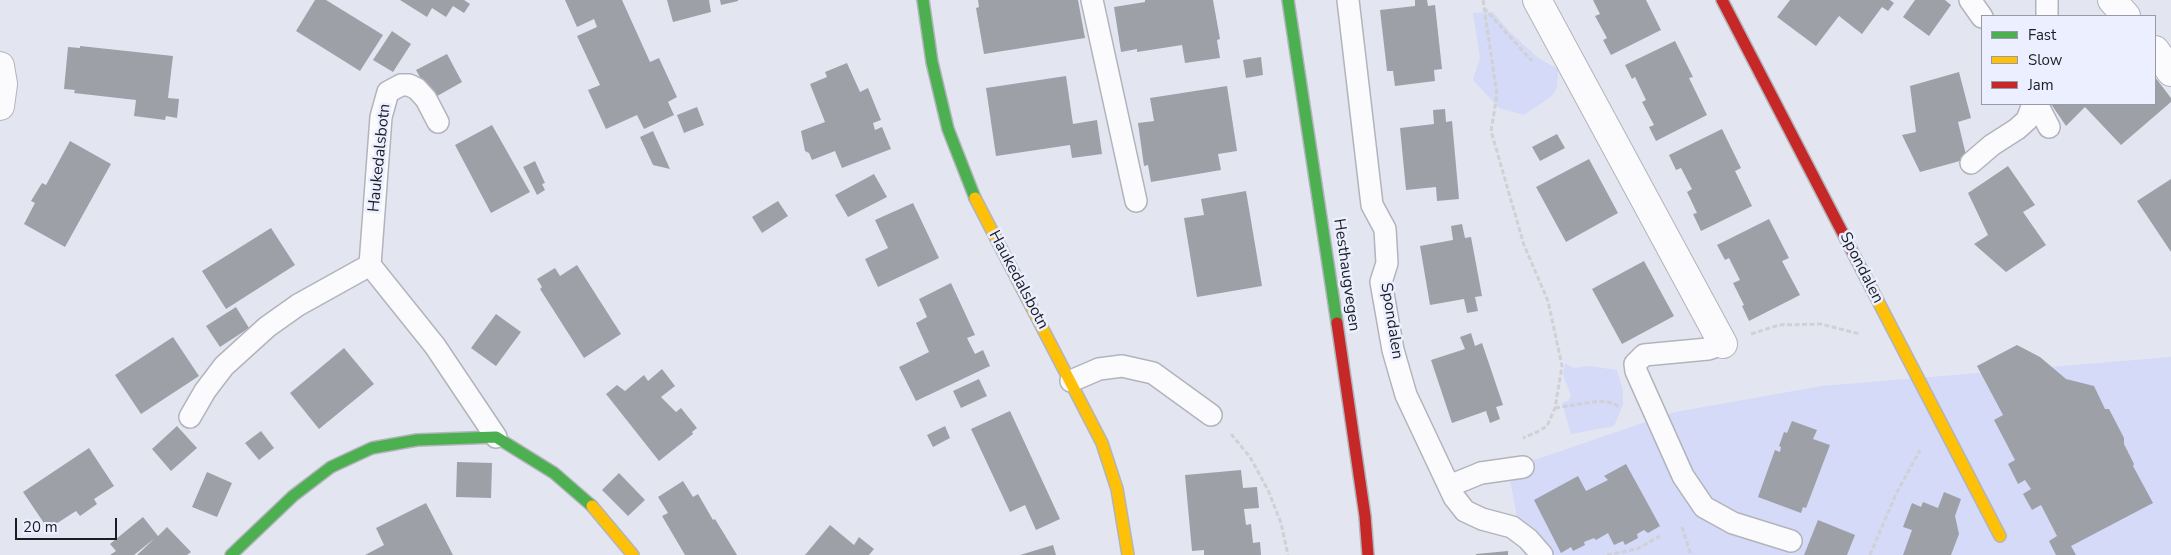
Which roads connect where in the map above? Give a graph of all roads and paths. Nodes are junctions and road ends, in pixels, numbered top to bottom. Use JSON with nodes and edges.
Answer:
{"nodes":[{"id":1,"x":923,"y":0,"type":"edge"},
{"id":2,"x":1092,"y":0,"type":"edge"},
{"id":3,"x":1288,"y":0,"type":"edge"},
{"id":4,"x":1348,"y":0,"type":"edge"},
{"id":5,"x":1483,"y":0,"type":"edge"},
{"id":6,"x":1537,"y":0,"type":"edge"},
{"id":7,"x":1722,"y":0,"type":"edge"},
{"id":8,"x":1970,"y":0,"type":"edge"},
{"id":9,"x":2047,"y":0,"type":"edge"},
{"id":10,"x":2112,"y":0,"type":"edge"},
{"id":11,"x":2047,"y":15,"type":"edge"},
{"id":12,"x":2125,"y":15,"type":"edge"},
{"id":13,"x":1981,"y":16,"type":"edge"},
{"id":14,"x":0,"y":66,"type":"edge"},
{"id":15,"x":2033,"y":105,"type":"edge"},
{"id":16,"x":2038,"y":105,"type":"edge"},
{"id":17,"x":0,"y":106,"type":"edge"},
{"id":18,"x":438,"y":122,"type":"dead end"},
{"id":19,"x":2049,"y":127,"type":"dead end"},
{"id":20,"x":1971,"y":163,"type":"dead end"},
{"id":21,"x":1136,"y":201,"type":"dead end"},
{"id":22,"x":370,"y":265,"type":"junction"},
{"id":23,"x":1723,"y":344,"type":"junction"},
{"id":24,"x":1901,"y":346,"type":"junction"},
{"id":25,"x":1071,"y":381,"type":"junction"},
{"id":26,"x":1555,"y":408,"type":"junction"},
{"id":27,"x":1624,"y":411,"type":"dead end"},
{"id":28,"x":1210,"y":415,"type":"joint"},
{"id":29,"x":190,"y":417,"type":"dead end"},
{"id":30,"x":1941,"y":424,"type":"junction"},
{"id":31,"x":496,"y":437,"type":"junction"},
{"id":32,"x":1514,"y":441,"type":"dead end"},
{"id":33,"x":1523,"y":467,"type":"dead end"},
{"id":34,"x":1449,"y":486,"type":"junction"},
{"id":35,"x":1680,"y":522,"type":"dead end"},
{"id":36,"x":1660,"y":536,"type":"dead end"},
{"id":37,"x":2000,"y":536,"type":"dead end"},
{"id":38,"x":1791,"y":541,"type":"dead end"},
{"id":39,"x":231,"y":555,"type":"edge"},
{"id":40,"x":633,"y":555,"type":"edge"},
{"id":41,"x":1128,"y":555,"type":"edge"},
{"id":42,"x":1288,"y":555,"type":"edge"},
{"id":43,"x":1368,"y":555,"type":"edge"},
{"id":44,"x":1542,"y":555,"type":"edge"},
{"id":45,"x":1606,"y":555,"type":"edge"},
{"id":46,"x":1691,"y":555,"type":"edge"},
{"id":47,"x":1870,"y":555,"type":"edge"}],
"edges":[{"from":1,"to":25,"type":"street","name":"Haukedalsbotn"},
{"from":2,"to":21,"type":"lane"},
{"from":3,"to":43,"type":"street","name":"Hesthaugvegen"},
{"from":4,"to":34,"type":"lane","name":"Spondalen"},
{"from":5,"to":26,"type":"path"},
{"from":6,"to":23,"type":"street"},
{"from":7,"to":24,"type":"street","name":"Spondalen"},
{"from":8,"to":13,"type":"lane"},
{"from":9,"to":11,"type":"lane"},
{"from":10,"to":12,"type":"street"},
{"from":14,"to":17,"type":"street"},
{"from":15,"to":20,"type":"lane"},
{"from":16,"to":19,"type":"lane"},
{"from":18,"to":22,"type":"lane","name":"Haukedalsbotn"},
{"from":22,"to":29,"type":"lane"},
{"from":22,"to":31,"type":"lane"},
{"from":23,"to":24,"type":"path"},
{"from":23,"to":38,"type":"lane"},
{"from":24,"to":30,"type":"street","name":"Spondalen"},
{"from":25,"to":28,"type":"lane"},
{"from":25,"to":41,"type":"street","name":"Haukedalsbotn"},
{"from":26,"to":27,"type":"path"},
{"from":26,"to":32,"type":"path"},
{"from":28,"to":42,"type":"path"},
{"from":30,"to":37,"type":"street","name":"Spondalen"},
{"from":30,"to":47,"type":"path"},
{"from":31,"to":39,"type":"street"},
{"from":31,"to":40,"type":"street"},
{"from":33,"to":34,"type":"lane"},
{"from":34,"to":44,"type":"lane","name":"Spondalen"},
{"from":35,"to":46,"type":"path"},
{"from":36,"to":45,"type":"path"}]}
